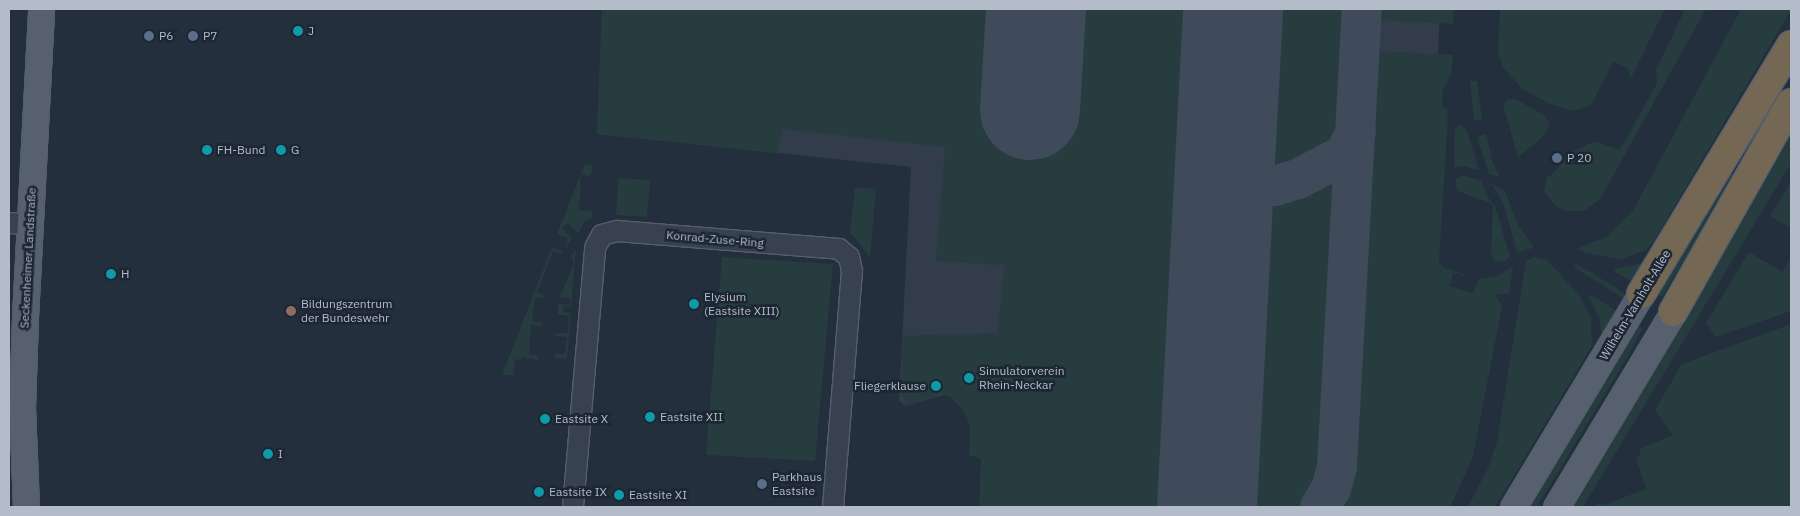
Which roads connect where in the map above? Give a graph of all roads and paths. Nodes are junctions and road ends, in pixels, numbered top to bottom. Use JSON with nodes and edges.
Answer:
{"nodes":[{"id":1,"x":41,"y":9,"type":"edge"},
{"id":2,"x":1791,"y":45,"type":"edge"},
{"id":3,"x":1786,"y":111,"type":"edge"},
{"id":4,"x":19,"y":223,"type":"edge"},
{"id":5,"x":1641,"y":294,"type":"joint"},
{"id":6,"x":1673,"y":312,"type":"joint"},
{"id":7,"x":26,"y":507,"type":"edge"},
{"id":8,"x":573,"y":507,"type":"edge"},
{"id":9,"x":833,"y":507,"type":"edge"},
{"id":10,"x":1513,"y":507,"type":"edge"},
{"id":11,"x":1556,"y":507,"type":"edge"}],
"edges":[{"from":1,"to":4,"type":"main road","name":"Seckenheimer Landstraße"},
{"from":2,"to":5,"type":"highway","name":"Wilhelm-Varnholt-Allee"},
{"from":3,"to":6,"type":"highway"},
{"from":4,"to":7,"type":"main road","name":"Seckenheimer Landstraße"},
{"from":5,"to":10,"type":"main road","name":"Wilhelm-Varnholt-Allee"},
{"from":6,"to":11,"type":"main road"},
{"from":8,"to":9,"type":"street","name":"Konrad-Zuse-Ring"}]}
